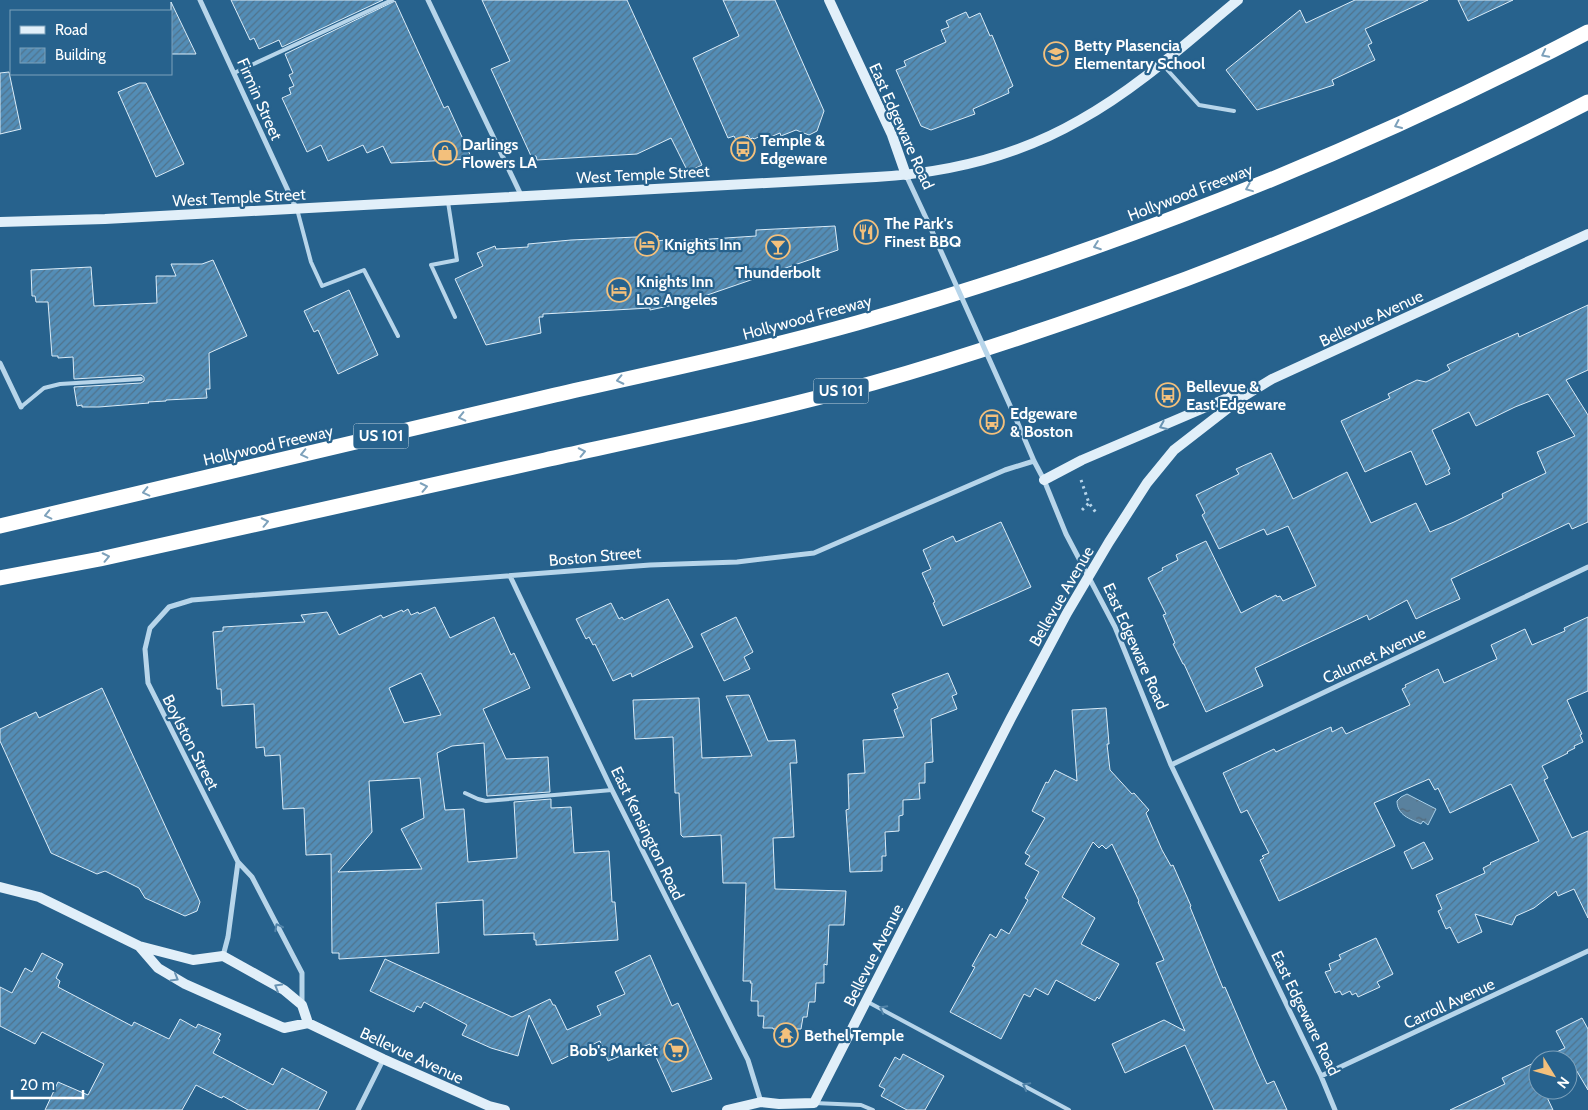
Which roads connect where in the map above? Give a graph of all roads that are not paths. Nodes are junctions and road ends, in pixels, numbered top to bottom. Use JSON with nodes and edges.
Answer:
{"nodes":[{"id":1,"x":200,"y":0,"type":"edge"},
{"id":2,"x":392,"y":0,"type":"edge"},
{"id":3,"x":428,"y":0,"type":"edge"},
{"id":4,"x":829,"y":0,"type":"edge"},
{"id":5,"x":1238,"y":0,"type":"edge"},
{"id":6,"x":1588,"y":32,"type":"edge"},
{"id":7,"x":1161,"y":63,"type":"junction"},
{"id":8,"x":234,"y":73,"type":"junction"},
{"id":9,"x":1588,"y":102,"type":"edge"},
{"id":10,"x":1234,"y":111,"type":"dead end"},
{"id":11,"x":906,"y":175,"type":"junction"},
{"id":12,"x":521,"y":195,"type":"junction"},
{"id":13,"x":447,"y":200,"type":"junction"},
{"id":14,"x":297,"y":209,"type":"junction"},
{"id":15,"x":0,"y":222,"type":"edge"},
{"id":16,"x":1588,"y":234,"type":"edge"},
{"id":17,"x":454,"y":317,"type":"dead end"},
{"id":18,"x":398,"y":336,"type":"dead end"},
{"id":19,"x":0,"y":363,"type":"edge"},
{"id":20,"x":141,"y":379,"type":"dead end"},
{"id":21,"x":1272,"y":379,"type":"junction"},
{"id":22,"x":21,"y":406,"type":"joint"},
{"id":23,"x":1034,"y":461,"type":"junction"},
{"id":24,"x":1044,"y":480,"type":"junction"},
{"id":25,"x":0,"y":526,"type":"edge"},
{"id":26,"x":59,"y":567,"type":"junction"},
{"id":27,"x":1588,"y":567,"type":"edge"},
{"id":28,"x":510,"y":576,"type":"junction"},
{"id":29,"x":1089,"y":577,"type":"junction"},
{"id":30,"x":0,"y":578,"type":"edge"},
{"id":31,"x":0,"y":585,"type":"edge"},
{"id":32,"x":150,"y":628,"type":"joint"},
{"id":33,"x":1171,"y":765,"type":"junction"},
{"id":34,"x":612,"y":790,"type":"junction"},
{"id":35,"x":465,"y":792,"type":"dead end"},
{"id":36,"x":238,"y":862,"type":"junction"},
{"id":37,"x":0,"y":887,"type":"edge"},
{"id":38,"x":139,"y":946,"type":"junction"},
{"id":39,"x":1588,"y":951,"type":"edge"},
{"id":40,"x":223,"y":956,"type":"junction"},
{"id":41,"x":866,"y":1000,"type":"junction"},
{"id":42,"x":302,"y":1005,"type":"junction"},
{"id":43,"x":308,"y":1023,"type":"junction"},
{"id":44,"x":383,"y":1059,"type":"junction"},
{"id":45,"x":1321,"y":1076,"type":"junction"},
{"id":46,"x":761,"y":1102,"type":"junction"},
{"id":47,"x":812,"y":1106,"type":"edge"},
{"id":48,"x":493,"y":1108,"type":"edge"},
{"id":49,"x":358,"y":1110,"type":"edge"},
{"id":50,"x":505,"y":1110,"type":"edge"},
{"id":51,"x":727,"y":1110,"type":"edge"},
{"id":52,"x":873,"y":1110,"type":"edge"},
{"id":53,"x":1069,"y":1110,"type":"edge"},
{"id":54,"x":1335,"y":1110,"type":"edge"}],
"edges":[{"from":1,"to":8,"type":"street","name":"Firmin Street"},
{"from":2,"to":8,"type":"lane"},
{"from":3,"to":12,"type":"street"},
{"from":4,"to":11,"type":"street","name":"East Edgeware Road"},
{"from":5,"to":7,"type":"street","name":"West Temple Street"},
{"from":6,"to":25,"type":"highway","name":"Hollywood Freeway","number":"US 101","one_way":true},
{"from":7,"to":10,"type":"lane"},
{"from":7,"to":11,"type":"street","name":"West Temple Street"},
{"from":8,"to":14,"type":"street","name":"Firmin Street"},
{"from":26,"to":9,"type":"highway","number":"US 101","one_way":true},
{"from":11,"to":12,"type":"street","name":"West Temple Street"},
{"from":11,"to":23,"type":"street","name":"East Edgeware Road","bridge":true},
{"from":12,"to":13,"type":"street","name":"West Temple Street"},
{"from":13,"to":14,"type":"street","name":"West Temple Street"},
{"from":13,"to":17,"type":"lane"},
{"from":14,"to":15,"type":"street","name":"West Temple Street"},
{"from":14,"to":18,"type":"lane"},
{"from":16,"to":21,"type":"street","name":"Bellevue Avenue"},
{"from":19,"to":22,"type":"street"},
{"from":20,"to":22,"type":"lane"},
{"from":21,"to":24,"type":"street","one_way":true},
{"from":21,"to":29,"type":"street","name":"Bellevue Avenue"},
{"from":23,"to":24,"type":"street","name":"East Edgeware Road"},
{"from":23,"to":28,"type":"street","name":"Boston Street"},
{"from":24,"to":29,"type":"street","name":"East Edgeware Road"},
{"from":26,"to":30,"type":"highway","number":"US 101"},
{"from":26,"to":31,"type":"highway"},
{"from":27,"to":33,"type":"street","name":"Calumet Avenue"},
{"from":28,"to":32,"type":"street","name":"Boston Street"},
{"from":28,"to":34,"type":"street","name":"East Kensington Road"},
{"from":29,"to":33,"type":"street","name":"East Edgeware Road"},
{"from":29,"to":41,"type":"street","name":"Bellevue Avenue"},
{"from":32,"to":36,"type":"street","name":"Boylston Street"},
{"from":33,"to":45,"type":"street","name":"East Edgeware Road"},
{"from":34,"to":35,"type":"lane"},
{"from":34,"to":46,"type":"street","name":"East Kensington Road"},
{"from":36,"to":40,"type":"street"},
{"from":42,"to":36,"type":"street","name":"Boylston Street","one_way":true},
{"from":37,"to":38,"type":"street"},
{"from":38,"to":40,"type":"street"},
{"from":38,"to":43,"type":"street","one_way":true},
{"from":39,"to":45,"type":"street","name":"Carroll Avenue"},
{"from":42,"to":40,"type":"street","one_way":true},
{"from":41,"to":47,"type":"street","name":"Bellevue Avenue"},
{"from":53,"to":41,"type":"lane","one_way":true},
{"from":42,"to":43,"type":"street"},
{"from":43,"to":44,"type":"street","name":"Bellevue Avenue"},
{"from":44,"to":48,"type":"street","name":"Bellevue Avenue"},
{"from":44,"to":49,"type":"street"},
{"from":45,"to":54,"type":"street","name":"East Edgeware Road"},
{"from":46,"to":47,"type":"street"},
{"from":46,"to":51,"type":"street"},
{"from":47,"to":52,"type":"lane"},
{"from":48,"to":50,"type":"street","name":"Bellevue Avenue"}]}
